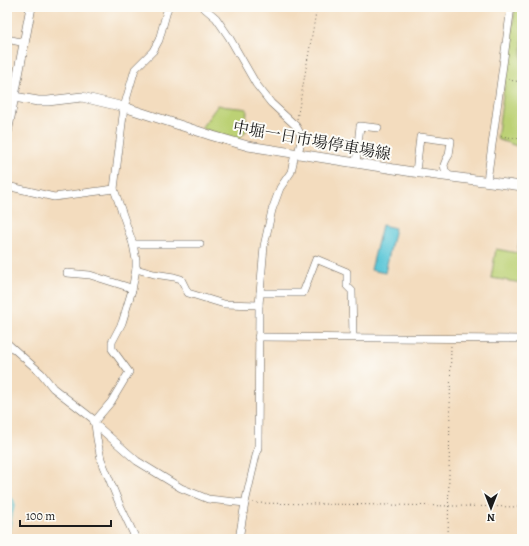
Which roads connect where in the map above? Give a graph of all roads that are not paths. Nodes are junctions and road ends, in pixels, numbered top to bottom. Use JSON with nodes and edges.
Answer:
{"nodes":[{"id":1,"x":31,"y":7,"type":"edge"},
{"id":2,"x":168,"y":7,"type":"edge"},
{"id":3,"x":203,"y":7,"type":"edge"},
{"id":4,"x":511,"y":7,"type":"edge"},
{"id":5,"x":7,"y":39,"type":"edge"},
{"id":6,"x":25,"y":43,"type":"junction"},
{"id":7,"x":11,"y":97,"type":"edge"},
{"id":8,"x":124,"y":107,"type":"junction"},
{"id":9,"x":378,"y":128,"type":"dead end"},
{"id":10,"x":7,"y":133,"type":"edge"},
{"id":11,"x":296,"y":154,"type":"junction"},
{"id":12,"x":356,"y":163,"type":"junction"},
{"id":13,"x":416,"y":172,"type":"junction"},
{"id":14,"x":450,"y":176,"type":"junction"},
{"id":15,"x":487,"y":181,"type":"junction"},
{"id":16,"x":7,"y":186,"type":"edge"},
{"id":17,"x":522,"y":186,"type":"edge"},
{"id":18,"x":114,"y":189,"type":"junction"},
{"id":19,"x":133,"y":244,"type":"junction"},
{"id":20,"x":200,"y":244,"type":"dead end"},
{"id":21,"x":136,"y":269,"type":"junction"},
{"id":22,"x":67,"y":273,"type":"dead end"},
{"id":23,"x":132,"y":290,"type":"junction"},
{"id":24,"x":260,"y":293,"type":"junction"},
{"id":25,"x":259,"y":304,"type":"junction"},
{"id":26,"x":258,"y":337,"type":"junction"},
{"id":27,"x":353,"y":337,"type":"junction"},
{"id":28,"x":522,"y":339,"type":"edge"},
{"id":29,"x":7,"y":343,"type":"edge"},
{"id":30,"x":95,"y":423,"type":"junction"},
{"id":31,"x":245,"y":503,"type":"junction"},
{"id":32,"x":136,"y":539,"type":"edge"},
{"id":33,"x":239,"y":539,"type":"edge"}],
"edges":[{"from":1,"to":6,"type":"main road"},
{"from":2,"to":8,"type":"street"},
{"from":3,"to":11,"type":"street"},
{"from":4,"to":15,"type":"street"},
{"from":5,"to":6,"type":"street"},
{"from":6,"to":7,"type":"main road"},
{"from":7,"to":8,"type":"main road","name":"中堀一日市場停車場線"},
{"from":7,"to":10,"type":"main road"},
{"from":8,"to":11,"type":"main road","name":"中堀一日市場停車場線"},
{"from":8,"to":18,"type":"street"},
{"from":9,"to":12,"type":"street"},
{"from":11,"to":12,"type":"main road","name":"中堀一日市場停車場線"},
{"from":11,"to":24,"type":"street"},
{"from":12,"to":13,"type":"main road","name":"中堀一日市場停車場線"},
{"from":13,"to":14,"type":"main road","name":"中堀一日市場停車場線"},
{"from":13,"to":14,"type":"street"},
{"from":14,"to":15,"type":"main road","name":"中堀一日市場停車場線"},
{"from":15,"to":17,"type":"main road","name":"中堀一日市場停車場線"},
{"from":16,"to":18,"type":"street"},
{"from":18,"to":19,"type":"street"},
{"from":19,"to":20,"type":"street"},
{"from":19,"to":21,"type":"street"},
{"from":21,"to":23,"type":"street"},
{"from":21,"to":25,"type":"street"},
{"from":22,"to":23,"type":"street"},
{"from":23,"to":30,"type":"street"},
{"from":24,"to":25,"type":"street"},
{"from":24,"to":27,"type":"street"},
{"from":25,"to":26,"type":"street"},
{"from":26,"to":27,"type":"street"},
{"from":26,"to":31,"type":"street"},
{"from":27,"to":28,"type":"street"},
{"from":29,"to":30,"type":"street"},
{"from":30,"to":31,"type":"street"},
{"from":30,"to":32,"type":"street"},
{"from":31,"to":33,"type":"street"}]}
